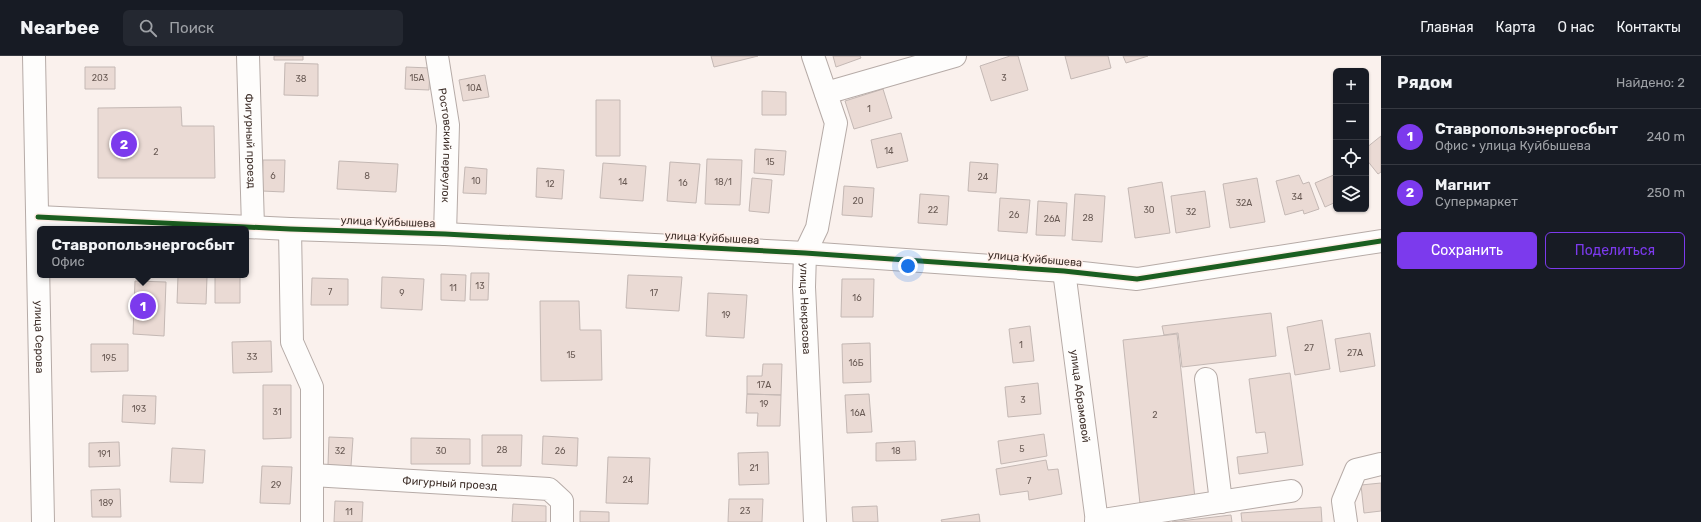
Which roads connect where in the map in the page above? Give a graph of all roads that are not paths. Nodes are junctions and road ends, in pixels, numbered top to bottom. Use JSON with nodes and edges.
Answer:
{"nodes":[{"id":1,"x":34,"y":56,"type":"edge"},
{"id":2,"x":248,"y":56,"type":"edge"},
{"id":3,"x":437,"y":56,"type":"edge"},
{"id":4,"x":813,"y":56,"type":"edge"},
{"id":5,"x":954,"y":56,"type":"edge"},
{"id":6,"x":826,"y":93,"type":"junction"},
{"id":7,"x":38,"y":217,"type":"junction"},
{"id":8,"x":38,"y":226,"type":"edge"},
{"id":9,"x":232,"y":226,"type":"edge"},
{"id":10,"x":249,"y":227,"type":"edge"},
{"id":11,"x":253,"y":227,"type":"junction"},
{"id":12,"x":290,"y":229,"type":"junction"},
{"id":13,"x":445,"y":234,"type":"junction"},
{"id":14,"x":1381,"y":241,"type":"edge"},
{"id":15,"x":805,"y":253,"type":"junction"},
{"id":16,"x":1064,"y":271,"type":"junction"},
{"id":17,"x":39,"y":278,"type":"edge"},
{"id":18,"x":1206,"y":379,"type":"dead end"},
{"id":19,"x":1381,"y":464,"type":"edge"},
{"id":20,"x":312,"y":475,"type":"junction"},
{"id":21,"x":1291,"y":491,"type":"dead end"},
{"id":22,"x":1221,"y":502,"type":"junction"},
{"id":23,"x":43,"y":522,"type":"edge"},
{"id":24,"x":312,"y":522,"type":"edge"},
{"id":25,"x":562,"y":522,"type":"edge"},
{"id":26,"x":815,"y":522,"type":"edge"},
{"id":27,"x":1096,"y":522,"type":"edge"},
{"id":28,"x":1346,"y":522,"type":"edge"}],
"edges":[{"from":1,"to":7,"type":"street","name":"улица Серова"},
{"from":2,"to":11,"type":"street","name":"Фигурный проезд"},
{"from":3,"to":13,"type":"street","name":"Ростовский переулок"},
{"from":4,"to":6,"type":"street","name":"улица Некрасова"},
{"from":5,"to":6,"type":"street"},
{"from":6,"to":15,"type":"street","name":"улица Некрасова"},
{"from":7,"to":8,"type":"street","name":"улица Серова"},
{"from":7,"to":9,"type":"street","name":"улица Куйбышева"},
{"from":10,"to":11,"type":"street","name":"улица Куйбышева"},
{"from":11,"to":12,"type":"street","name":"улица Куйбышева"},
{"from":12,"to":13,"type":"street","name":"улица Куйбышева"},
{"from":12,"to":20,"type":"street"},
{"from":13,"to":15,"type":"street","name":"улица Куйбышева"},
{"from":14,"to":16,"type":"street","name":"улица Куйбышева"},
{"from":15,"to":16,"type":"street","name":"улица Куйбышева"},
{"from":15,"to":26,"type":"street","name":"улица Некрасова"},
{"from":16,"to":27,"type":"street","name":"улица Абрамовой"},
{"from":17,"to":23,"type":"street","name":"улица Серова"},
{"from":18,"to":22,"type":"street"},
{"from":19,"to":28,"type":"street"},
{"from":20,"to":24,"type":"street"},
{"from":20,"to":25,"type":"street","name":"Фигурный проезд"},
{"from":21,"to":22,"type":"street"},
{"from":22,"to":27,"type":"street"}]}
